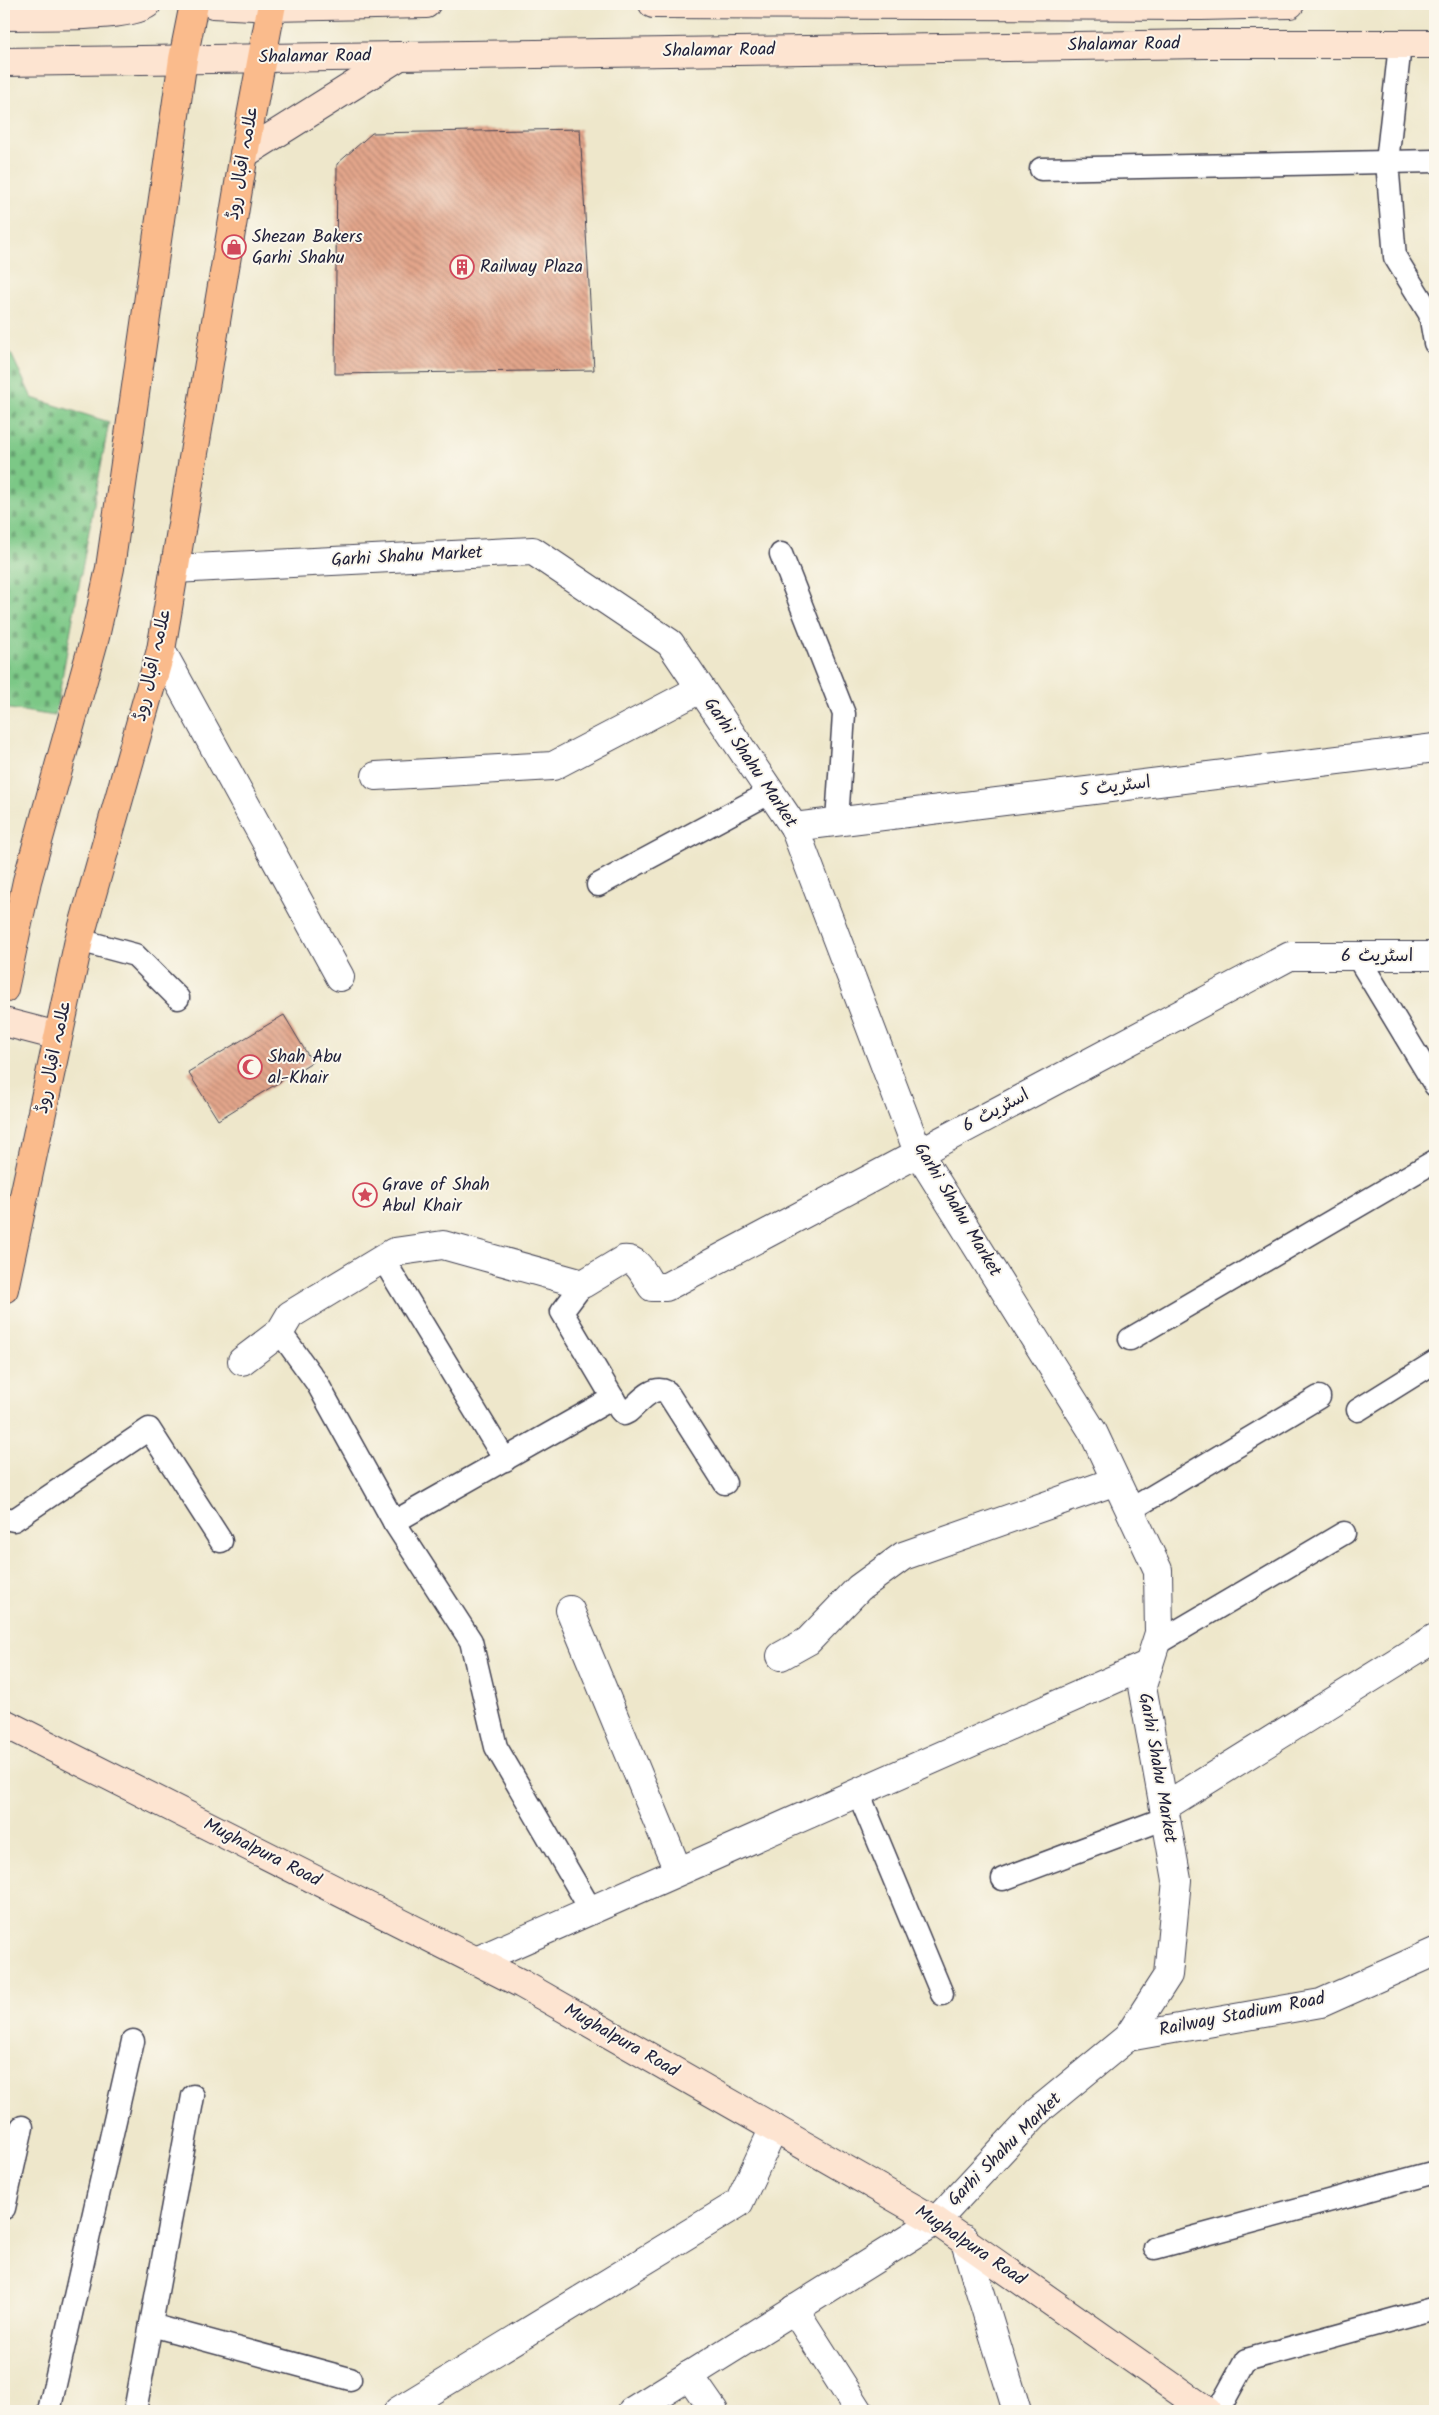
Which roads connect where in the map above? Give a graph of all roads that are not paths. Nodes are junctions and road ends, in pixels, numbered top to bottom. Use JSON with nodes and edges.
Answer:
{"nodes":[{"id":1,"x":147,"y":4,"type":"edge"},
{"id":2,"x":194,"y":4,"type":"edge"},
{"id":3,"x":214,"y":4,"type":"edge"},
{"id":4,"x":426,"y":4,"type":"edge"},
{"id":5,"x":654,"y":4,"type":"edge"},
{"id":6,"x":1290,"y":4,"type":"edge"},
{"id":7,"x":272,"y":5,"type":"edge"},
{"id":8,"x":1201,"y":5,"type":"edge"},
{"id":9,"x":4,"y":16,"type":"edge"},
{"id":10,"x":1435,"y":44,"type":"edge"},
{"id":11,"x":1400,"y":45,"type":"junction"},
{"id":12,"x":400,"y":56,"type":"junction"},
{"id":13,"x":262,"y":58,"type":"junction"},
{"id":14,"x":183,"y":59,"type":"junction"},
{"id":15,"x":4,"y":62,"type":"edge"},
{"id":16,"x":244,"y":154,"type":"junction"},
{"id":17,"x":1435,"y":161,"type":"edge"},
{"id":18,"x":1387,"y":162,"type":"junction"},
{"id":19,"x":1041,"y":169,"type":"dead end"},
{"id":20,"x":1435,"y":343,"type":"edge"},
{"id":21,"x":781,"y":554,"type":"dead end"},
{"id":22,"x":174,"y":569,"type":"junction"},
{"id":23,"x":161,"y":650,"type":"junction"},
{"id":24,"x":700,"y":689,"type":"junction"},
{"id":25,"x":1435,"y":748,"type":"edge"},
{"id":26,"x":376,"y":776,"type":"dead end"},
{"id":27,"x":771,"y":792,"type":"junction"},
{"id":28,"x":837,"y":821,"type":"junction"},
{"id":29,"x":794,"y":827,"type":"junction"},
{"id":30,"x":598,"y":885,"type":"dead end"},
{"id":31,"x":79,"y":940,"type":"junction"},
{"id":32,"x":1357,"y":956,"type":"junction"},
{"id":33,"x":1435,"y":956,"type":"edge"},
{"id":34,"x":340,"y":977,"type":"dead end"},
{"id":35,"x":4,"y":990,"type":"edge"},
{"id":36,"x":178,"y":998,"type":"dead end"},
{"id":37,"x":4,"y":1022,"type":"edge"},
{"id":38,"x":58,"y":1036,"type":"junction"},
{"id":39,"x":1435,"y":1085,"type":"edge"},
{"id":40,"x":918,"y":1152,"type":"junction"},
{"id":41,"x":1435,"y":1161,"type":"edge"},
{"id":42,"x":383,"y":1259,"type":"junction"},
{"id":43,"x":583,"y":1284,"type":"junction"},
{"id":44,"x":4,"y":1289,"type":"edge"},
{"id":45,"x":280,"y":1332,"type":"junction"},
{"id":46,"x":1130,"y":1339,"type":"dead end"},
{"id":47,"x":242,"y":1362,"type":"dead end"},
{"id":48,"x":1435,"y":1362,"type":"edge"},
{"id":49,"x":1319,"y":1397,"type":"dead end"},
{"id":50,"x":613,"y":1398,"type":"junction"},
{"id":51,"x":1358,"y":1410,"type":"dead end"},
{"id":52,"x":505,"y":1460,"type":"junction"},
{"id":53,"x":1116,"y":1481,"type":"junction"},
{"id":54,"x":725,"y":1483,"type":"dead end"},
{"id":55,"x":1130,"y":1510,"type":"junction"},
{"id":56,"x":4,"y":1518,"type":"edge"},
{"id":57,"x":394,"y":1522,"type":"junction"},
{"id":58,"x":1344,"y":1533,"type":"dead end"},
{"id":59,"x":222,"y":1542,"type":"dead end"},
{"id":60,"x":570,"y":1610,"type":"dead end"},
{"id":61,"x":1435,"y":1638,"type":"edge"},
{"id":62,"x":1152,"y":1655,"type":"junction"},
{"id":63,"x":781,"y":1656,"type":"dead end"},
{"id":64,"x":4,"y":1723,"type":"edge"},
{"id":65,"x":858,"y":1792,"type":"junction"},
{"id":66,"x":1165,"y":1812,"type":"junction"},
{"id":67,"x":678,"y":1872,"type":"junction"},
{"id":68,"x":1003,"y":1879,"type":"dead end"},
{"id":69,"x":591,"y":1910,"type":"junction"},
{"id":70,"x":1435,"y":1952,"type":"edge"},
{"id":71,"x":476,"y":1961,"type":"junction"},
{"id":72,"x":942,"y":1994,"type":"dead end"},
{"id":73,"x":1128,"y":2036,"type":"junction"},
{"id":74,"x":133,"y":2040,"type":"dead end"},
{"id":75,"x":194,"y":2096,"type":"dead end"},
{"id":76,"x":22,"y":2127,"type":"dead end"},
{"id":77,"x":774,"y":2128,"type":"junction"},
{"id":78,"x":1435,"y":2172,"type":"edge"},
{"id":79,"x":4,"y":2208,"type":"edge"},
{"id":80,"x":936,"y":2220,"type":"junction"},
{"id":81,"x":964,"y":2239,"type":"junction"},
{"id":82,"x":1155,"y":2248,"type":"dead end"},
{"id":83,"x":1435,"y":2308,"type":"edge"},
{"id":84,"x":794,"y":2309,"type":"junction"},
{"id":85,"x":151,"y":2325,"type":"junction"},
{"id":86,"x":689,"y":2375,"type":"junction"},
{"id":87,"x":350,"y":2379,"type":"dead end"},
{"id":88,"x":49,"y":2411,"type":"edge"},
{"id":89,"x":135,"y":2411,"type":"edge"},
{"id":90,"x":398,"y":2411,"type":"edge"},
{"id":91,"x":632,"y":2411,"type":"edge"},
{"id":92,"x":714,"y":2411,"type":"edge"},
{"id":93,"x":859,"y":2411,"type":"edge"},
{"id":94,"x":1017,"y":2411,"type":"edge"},
{"id":95,"x":1207,"y":2411,"type":"edge"},
{"id":96,"x":1218,"y":2411,"type":"edge"}],
"edges":[{"from":1,"to":9,"type":"main road"},
{"from":2,"to":14,"type":"main road"},
{"from":3,"to":7,"type":"main road"},
{"from":4,"to":7,"type":"main road"},
{"from":5,"to":8,"type":"main road"},
{"from":6,"to":8,"type":"main road"},
{"from":7,"to":13,"type":"main road","name":"علامہ اقبال روڈ"},
{"from":10,"to":11,"type":"main road","name":"Shalamar Road"},
{"from":11,"to":12,"type":"main road","name":"Shalamar Road"},
{"from":11,"to":18,"type":"lane"},
{"from":12,"to":13,"type":"main road","name":"Shalamar Road"},
{"from":12,"to":16,"type":"main road"},
{"from":13,"to":14,"type":"main road","name":"Shalamar Road"},
{"from":13,"to":16,"type":"main road","name":"علامہ اقبال روڈ"},
{"from":14,"to":15,"type":"main road","name":"Shalamar Road"},
{"from":14,"to":35,"type":"main road"},
{"from":16,"to":22,"type":"main road","name":"علامہ اقبال روڈ"},
{"from":17,"to":18,"type":"lane"},
{"from":18,"to":19,"type":"lane"},
{"from":18,"to":20,"type":"lane"},
{"from":21,"to":28,"type":"lane"},
{"from":22,"to":23,"type":"main road","name":"علامہ اقبال روڈ"},
{"from":22,"to":24,"type":"street","name":"Garhi Shahu Market"},
{"from":23,"to":31,"type":"main road","name":"علامہ اقبال روڈ"},
{"from":23,"to":34,"type":"street"},
{"from":24,"to":26,"type":"street"},
{"from":24,"to":27,"type":"street","name":"Garhi Shahu Market"},
{"from":25,"to":28,"type":"street","name":"اسٹریٹ 5"},
{"from":27,"to":29,"type":"street","name":"Garhi Shahu Market"},
{"from":27,"to":30,"type":"lane"},
{"from":28,"to":29,"type":"street","name":"اسٹریٹ 5"},
{"from":29,"to":40,"type":"street","name":"Garhi Shahu Market"},
{"from":31,"to":36,"type":"lane"},
{"from":31,"to":38,"type":"main road","name":"علامہ اقبال روڈ"},
{"from":32,"to":33,"type":"street","name":"اسٹریٹ 6"},
{"from":32,"to":39,"type":"lane"},
{"from":32,"to":40,"type":"street","name":"اسٹریٹ 6"},
{"from":37,"to":38,"type":"main road"},
{"from":38,"to":44,"type":"main road","name":"علامہ اقبال روڈ"},
{"from":40,"to":43,"type":"street","name":"اسٹریٹ 6"},
{"from":40,"to":53,"type":"street","name":"Garhi Shahu Market"},
{"from":41,"to":46,"type":"lane"},
{"from":42,"to":43,"type":"street"},
{"from":42,"to":45,"type":"street"},
{"from":42,"to":52,"type":"lane"},
{"from":43,"to":50,"type":"lane"},
{"from":45,"to":47,"type":"street"},
{"from":45,"to":57,"type":"lane"},
{"from":48,"to":51,"type":"lane"},
{"from":49,"to":55,"type":"lane"},
{"from":50,"to":52,"type":"lane"},
{"from":50,"to":54,"type":"lane"},
{"from":52,"to":57,"type":"lane"},
{"from":53,"to":55,"type":"street","name":"Garhi Shahu Market"},
{"from":53,"to":63,"type":"street"},
{"from":55,"to":62,"type":"street","name":"Garhi Shahu Market"},
{"from":56,"to":59,"type":"lane"},
{"from":57,"to":69,"type":"lane"},
{"from":58,"to":62,"type":"lane"},
{"from":60,"to":67,"type":"street"},
{"from":61,"to":66,"type":"street"},
{"from":62,"to":65,"type":"street"},
{"from":62,"to":66,"type":"street","name":"Garhi Shahu Market"},
{"from":64,"to":71,"type":"main road","name":"Mughalpura Road"},
{"from":65,"to":67,"type":"street"},
{"from":65,"to":72,"type":"lane"},
{"from":66,"to":68,"type":"lane"},
{"from":66,"to":73,"type":"street","name":"Garhi Shahu Market"},
{"from":67,"to":69,"type":"street"},
{"from":69,"to":71,"type":"street"},
{"from":70,"to":73,"type":"street","name":"Railway Stadium Road"},
{"from":71,"to":77,"type":"main road","name":"Mughalpura Road"},
{"from":73,"to":80,"type":"street","name":"Garhi Shahu Market"},
{"from":74,"to":88,"type":"lane"},
{"from":75,"to":85,"type":"lane"},
{"from":76,"to":79,"type":"lane"},
{"from":77,"to":80,"type":"main road","name":"Mughalpura Road"},
{"from":77,"to":90,"type":"street"},
{"from":78,"to":82,"type":"lane"},
{"from":80,"to":81,"type":"main road","name":"Mughalpura Road"},
{"from":80,"to":84,"type":"street","name":"Garhi Shahu Market"},
{"from":81,"to":94,"type":"street"},
{"from":81,"to":95,"type":"main road","name":"Mughalpura Road"},
{"from":83,"to":96,"type":"lane"},
{"from":84,"to":86,"type":"street","name":"Garhi Shahu Market"},
{"from":84,"to":93,"type":"street"},
{"from":85,"to":87,"type":"lane"},
{"from":85,"to":89,"type":"lane"},
{"from":86,"to":91,"type":"street","name":"Garhi Shahu Market"},
{"from":86,"to":92,"type":"street"}]}
